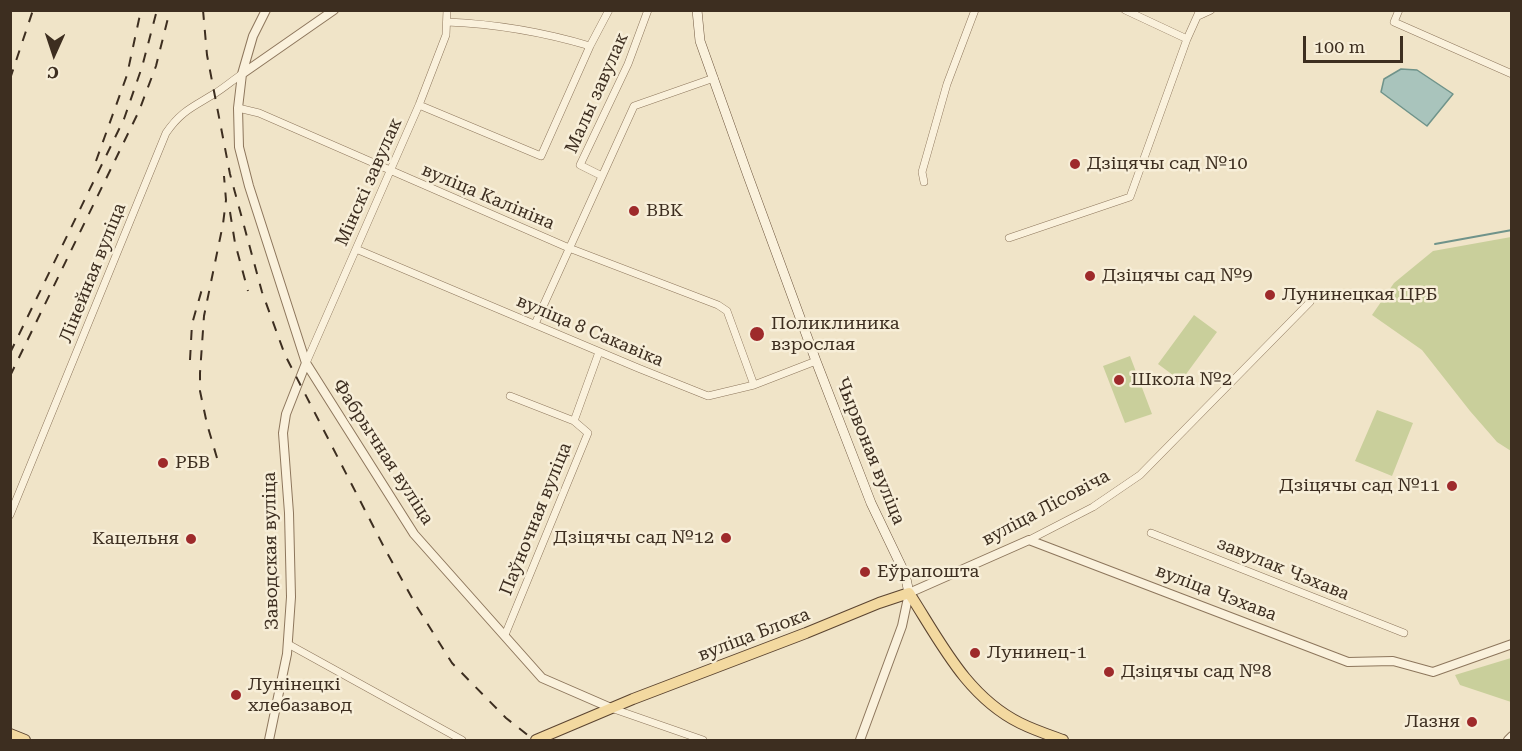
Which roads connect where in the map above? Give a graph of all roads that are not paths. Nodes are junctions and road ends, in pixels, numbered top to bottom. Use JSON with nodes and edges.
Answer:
{"nodes":[{"id":1,"x":334,"y":10,"type":"edge"},
{"id":2,"x":447,"y":10,"type":"edge"},
{"id":3,"x":609,"y":10,"type":"edge"},
{"id":4,"x":648,"y":10,"type":"edge"},
{"id":5,"x":697,"y":10,"type":"edge"},
{"id":6,"x":975,"y":10,"type":"edge"},
{"id":7,"x":1125,"y":10,"type":"edge"},
{"id":8,"x":1211,"y":10,"type":"edge"},
{"id":9,"x":1400,"y":10,"type":"edge"},
{"id":10,"x":264,"y":11,"type":"edge"},
{"id":11,"x":1199,"y":14,"type":"edge"},
{"id":12,"x":447,"y":22,"type":"junction"},
{"id":13,"x":1187,"y":39,"type":"junction"},
{"id":14,"x":590,"y":46,"type":"junction"},
{"id":15,"x":242,"y":74,"type":"junction"},
{"id":16,"x":1512,"y":74,"type":"edge"},
{"id":17,"x":714,"y":78,"type":"junction"},
{"id":18,"x":419,"y":105,"type":"junction"},
{"id":19,"x":238,"y":108,"type":"junction"},
{"id":20,"x":391,"y":171,"type":"junction"},
{"id":21,"x":602,"y":176,"type":"junction"},
{"id":22,"x":924,"y":182,"type":"dead end"},
{"id":23,"x":1009,"y":237,"type":"dead end"},
{"id":24,"x":570,"y":248,"type":"junction"},
{"id":25,"x":356,"y":249,"type":"junction"},
{"id":26,"x":1310,"y":302,"type":"dead end"},
{"id":27,"x":535,"y":324,"type":"junction"},
{"id":28,"x":599,"y":352,"type":"junction"},
{"id":29,"x":816,"y":361,"type":"junction"},
{"id":30,"x":306,"y":363,"type":"junction"},
{"id":31,"x":754,"y":385,"type":"junction"},
{"id":32,"x":510,"y":396,"type":"dead end"},
{"id":33,"x":574,"y":421,"type":"junction"},
{"id":34,"x":10,"y":515,"type":"edge"},
{"id":35,"x":1151,"y":532,"type":"dead end"},
{"id":36,"x":1029,"y":540,"type":"junction"},
{"id":37,"x":909,"y":593,"type":"junction"},
{"id":38,"x":1404,"y":633,"type":"dead end"},
{"id":39,"x":505,"y":635,"type":"junction"},
{"id":40,"x":288,"y":644,"type":"junction"},
{"id":41,"x":1512,"y":644,"type":"edge"},
{"id":42,"x":611,"y":708,"type":"junction"},
{"id":43,"x":10,"y":734,"type":"edge"},
{"id":44,"x":1512,"y":735,"type":"edge"},
{"id":45,"x":25,"y":741,"type":"edge"},
{"id":46,"x":269,"y":741,"type":"edge"},
{"id":47,"x":462,"y":741,"type":"edge"},
{"id":48,"x":536,"y":741,"type":"edge"},
{"id":49,"x":703,"y":741,"type":"edge"},
{"id":50,"x":860,"y":741,"type":"edge"},
{"id":51,"x":1064,"y":741,"type":"edge"},
{"id":52,"x":1508,"y":741,"type":"edge"}],
"edges":[{"from":1,"to":15,"type":"street"},
{"from":2,"to":12,"type":"street","name":"Мінскі завулак"},
{"from":3,"to":14,"type":"street"},
{"from":4,"to":21,"type":"street","name":"Малы завулак"},
{"from":5,"to":17,"type":"main road","name":"Чырвоная вуліца"},
{"from":6,"to":22,"type":"street"},
{"from":7,"to":13,"type":"street"},
{"from":8,"to":11,"type":"street"},
{"from":9,"to":16,"type":"street"},
{"from":10,"to":15,"type":"street","name":"Фабрычная вуліца"},
{"from":11,"to":13,"type":"street"},
{"from":12,"to":14,"type":"street"},
{"from":12,"to":18,"type":"street","name":"Мінскі завулак"},
{"from":13,"to":23,"type":"street"},
{"from":14,"to":18,"type":"street"},
{"from":15,"to":19,"type":"street","name":"Фабрычная вуліца"},
{"from":15,"to":34,"type":"street","name":"Лінейная вуліца"},
{"from":17,"to":21,"type":"street"},
{"from":17,"to":29,"type":"main road","name":"Чырвоная вуліца"},
{"from":18,"to":20,"type":"street","name":"Мінскі завулак"},
{"from":19,"to":20,"type":"street","name":"вуліца Калініна"},
{"from":19,"to":30,"type":"street","name":"Фабрычная вуліца"},
{"from":20,"to":24,"type":"street","name":"вуліца Калініна"},
{"from":20,"to":25,"type":"street","name":"Мінскі завулак"},
{"from":21,"to":24,"type":"street"},
{"from":24,"to":27,"type":"street"},
{"from":24,"to":31,"type":"street","name":"вуліца Калініна"},
{"from":25,"to":27,"type":"street","name":"вуліца 8 Сакавіка"},
{"from":25,"to":30,"type":"street","name":"Мінскі завулак"},
{"from":26,"to":36,"type":"street","name":"вуліца Лісовіча"},
{"from":27,"to":28,"type":"street","name":"вуліца 8 Сакавіка"},
{"from":28,"to":31,"type":"street","name":"вуліца 8 Сакавіка"},
{"from":28,"to":33,"type":"street","name":"Паўночная вуліца"},
{"from":29,"to":31,"type":"street","name":"вуліца 8 Сакавіка"},
{"from":29,"to":37,"type":"main road","name":"Чырвоная вуліца"},
{"from":30,"to":39,"type":"street","name":"Фабрычная вуліца"},
{"from":30,"to":40,"type":"street","name":"Заводская вуліца"},
{"from":32,"to":33,"type":"street"},
{"from":33,"to":39,"type":"street","name":"Паўночная вуліца"},
{"from":35,"to":38,"type":"street","name":"завулак Чэхава"},
{"from":36,"to":37,"type":"street","name":"вуліца Лісовіча"},
{"from":36,"to":41,"type":"street","name":"вуліца Чэхава"},
{"from":37,"to":42,"type":"main road","name":"вуліца Блока"},
{"from":37,"to":50,"type":"street"},
{"from":37,"to":51,"type":"main road","name":"Чырвоная вуліца"},
{"from":39,"to":42,"type":"street","name":"Фабрычная вуліца"},
{"from":40,"to":46,"type":"street","name":"Заводская вуліца"},
{"from":40,"to":47,"type":"street"},
{"from":42,"to":48,"type":"main road","name":"вуліца Блока"},
{"from":42,"to":49,"type":"street","name":"Фабрычная вуліца"},
{"from":43,"to":45,"type":"main road"},
{"from":44,"to":52,"type":"street"}]}
